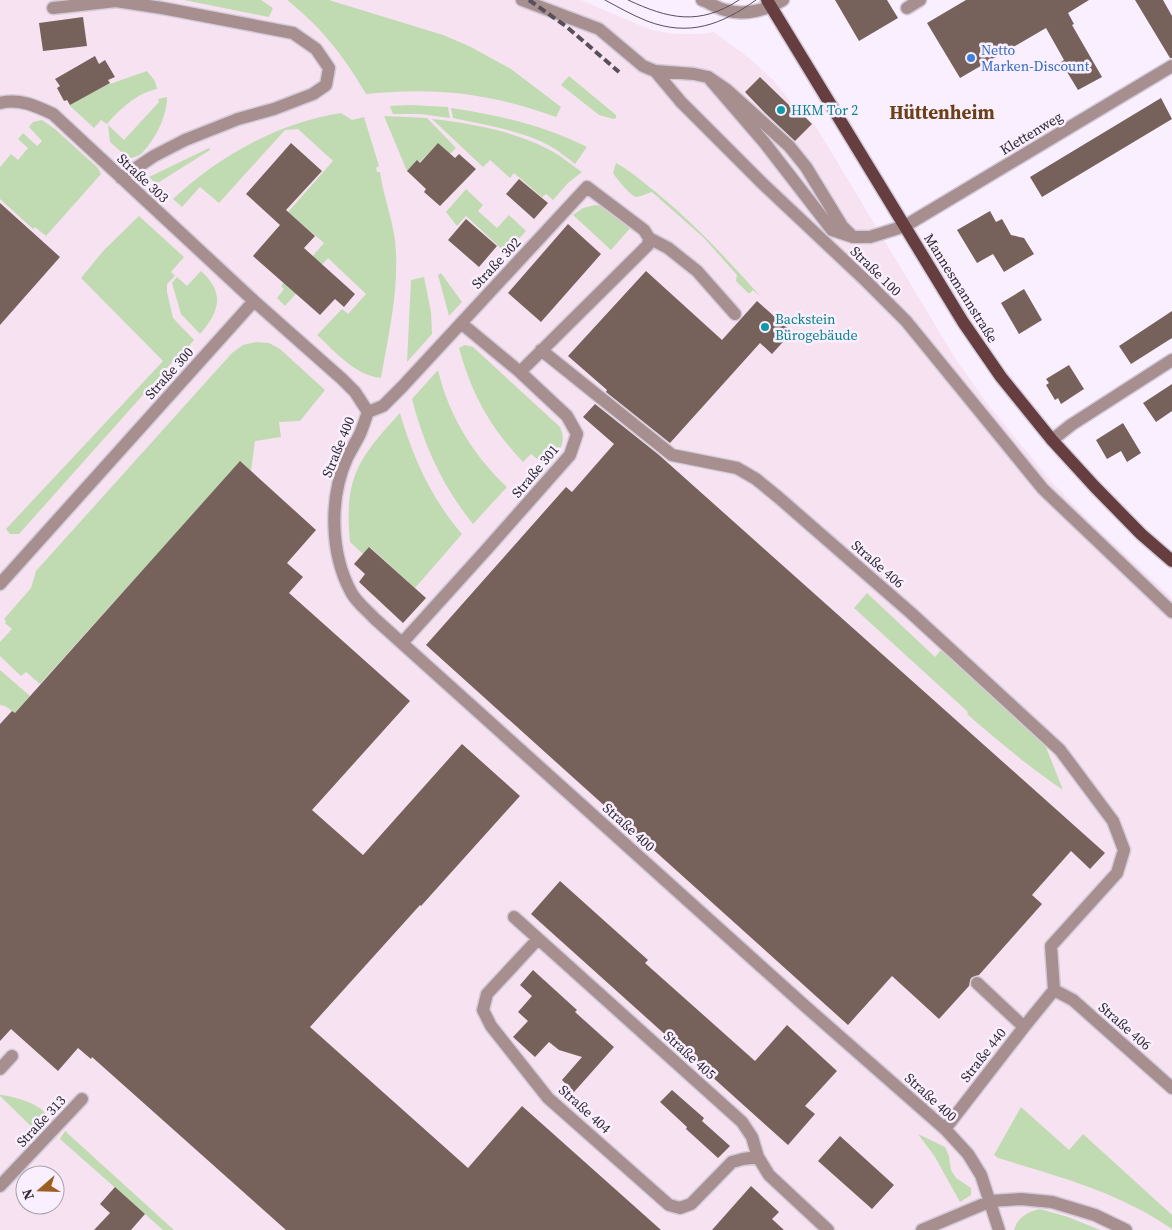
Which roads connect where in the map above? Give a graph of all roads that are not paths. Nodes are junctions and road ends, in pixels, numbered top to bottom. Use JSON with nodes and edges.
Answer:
{"nodes":[{"id":1,"x":522,"y":0,"type":"edge"},
{"id":2,"x":702,"y":0,"type":"edge"},
{"id":3,"x":783,"y":0,"type":"edge"},
{"id":4,"x":920,"y":0,"type":"edge"},
{"id":5,"x":769,"y":4,"type":"edge"},
{"id":6,"x":53,"y":8,"type":"dead end"},
{"id":7,"x":907,"y":8,"type":"dead end"},
{"id":8,"x":1172,"y":66,"type":"edge"},
{"id":9,"x":655,"y":71,"type":"junction"},
{"id":10,"x":708,"y":77,"type":"junction"},
{"id":11,"x":0,"y":103,"type":"edge"},
{"id":12,"x":121,"y":178,"type":"junction"},
{"id":13,"x":905,"y":226,"type":"junction"},
{"id":14,"x":853,"y":237,"type":"junction"},
{"id":15,"x":649,"y":238,"type":"junction"},
{"id":16,"x":254,"y":301,"type":"junction"},
{"id":17,"x":735,"y":314,"type":"dead end"},
{"id":18,"x":461,"y":323,"type":"junction"},
{"id":19,"x":541,"y":350,"type":"junction"},
{"id":20,"x":1172,"y":360,"type":"edge"},
{"id":21,"x":520,"y":372,"type":"junction"},
{"id":22,"x":368,"y":412,"type":"junction"},
{"id":23,"x":1052,"y":440,"type":"junction"},
{"id":24,"x":1172,"y":561,"type":"edge"},
{"id":25,"x":0,"y":584,"type":"edge"},
{"id":26,"x":1172,"y":612,"type":"edge"},
{"id":27,"x":402,"y":643,"type":"junction"},
{"id":28,"x":514,"y":917,"type":"dead end"},
{"id":29,"x":538,"y":939,"type":"junction"},
{"id":30,"x":976,"y":983,"type":"dead end"},
{"id":31,"x":1054,"y":990,"type":"junction"},
{"id":32,"x":1024,"y":1027,"type":"junction"},
{"id":33,"x":12,"y":1056,"type":"dead end"},
{"id":34,"x":0,"y":1069,"type":"edge"},
{"id":35,"x":1172,"y":1088,"type":"edge"},
{"id":36,"x":82,"y":1099,"type":"dead end"},
{"id":37,"x":945,"y":1129,"type":"junction"},
{"id":38,"x":758,"y":1157,"type":"junction"},
{"id":39,"x":0,"y":1186,"type":"edge"},
{"id":40,"x":991,"y":1201,"type":"junction"},
{"id":41,"x":828,"y":1230,"type":"edge"},
{"id":42,"x":922,"y":1230,"type":"edge"},
{"id":43,"x":999,"y":1230,"type":"edge"},
{"id":44,"x":1126,"y":1230,"type":"edge"}],
"edges":[{"from":1,"to":9,"type":"street","name":"Straße 100"},
{"from":2,"to":5,"type":"street"},
{"from":3,"to":5,"type":"street"},
{"from":4,"to":7,"type":"street"},
{"from":5,"to":13,"type":"main road","name":"Mannesmannstraße"},
{"from":6,"to":12,"type":"street"},
{"from":8,"to":13,"type":"street","name":"Klettenweg"},
{"from":9,"to":10,"type":"street"},
{"from":9,"to":26,"type":"street","name":"Straße 100"},
{"from":10,"to":14,"type":"street"},
{"from":10,"to":14,"type":"street"},
{"from":11,"to":12,"type":"street","name":"Straße 303"},
{"from":12,"to":16,"type":"street","name":"Straße 303"},
{"from":13,"to":14,"type":"street","name":"Klettenweg"},
{"from":13,"to":23,"type":"main road","name":"Mannesmannstraße"},
{"from":15,"to":17,"type":"street"},
{"from":15,"to":18,"type":"street","name":"Straße 302"},
{"from":15,"to":19,"type":"street"},
{"from":16,"to":22,"type":"street"},
{"from":16,"to":25,"type":"street","name":"Straße 300"},
{"from":18,"to":21,"type":"street","name":"Straße 301"},
{"from":18,"to":22,"type":"street","name":"Straße 302"},
{"from":19,"to":21,"type":"street"},
{"from":19,"to":31,"type":"street","name":"Straße 406"},
{"from":20,"to":23,"type":"street"},
{"from":21,"to":27,"type":"street","name":"Straße 301"},
{"from":22,"to":27,"type":"street","name":"Straße 400"},
{"from":23,"to":24,"type":"main road","name":"Mannesmannstraße"},
{"from":27,"to":37,"type":"street","name":"Straße 400"},
{"from":28,"to":29,"type":"street","name":"Straße 405"},
{"from":29,"to":38,"type":"street","name":"Straße 405"},
{"from":29,"to":38,"type":"street","name":"Straße 404"},
{"from":30,"to":32,"type":"street","name":"Straße 440"},
{"from":31,"to":32,"type":"street"},
{"from":31,"to":35,"type":"street","name":"Straße 406"},
{"from":32,"to":37,"type":"street","name":"Straße 440"},
{"from":33,"to":34,"type":"street"},
{"from":36,"to":39,"type":"street","name":"Straße 313"},
{"from":37,"to":40,"type":"street","name":"Straße 400"},
{"from":38,"to":41,"type":"street","name":"Straße 405"},
{"from":40,"to":42,"type":"street"},
{"from":40,"to":43,"type":"street","name":"Straße 400"},
{"from":40,"to":44,"type":"street"}]}
